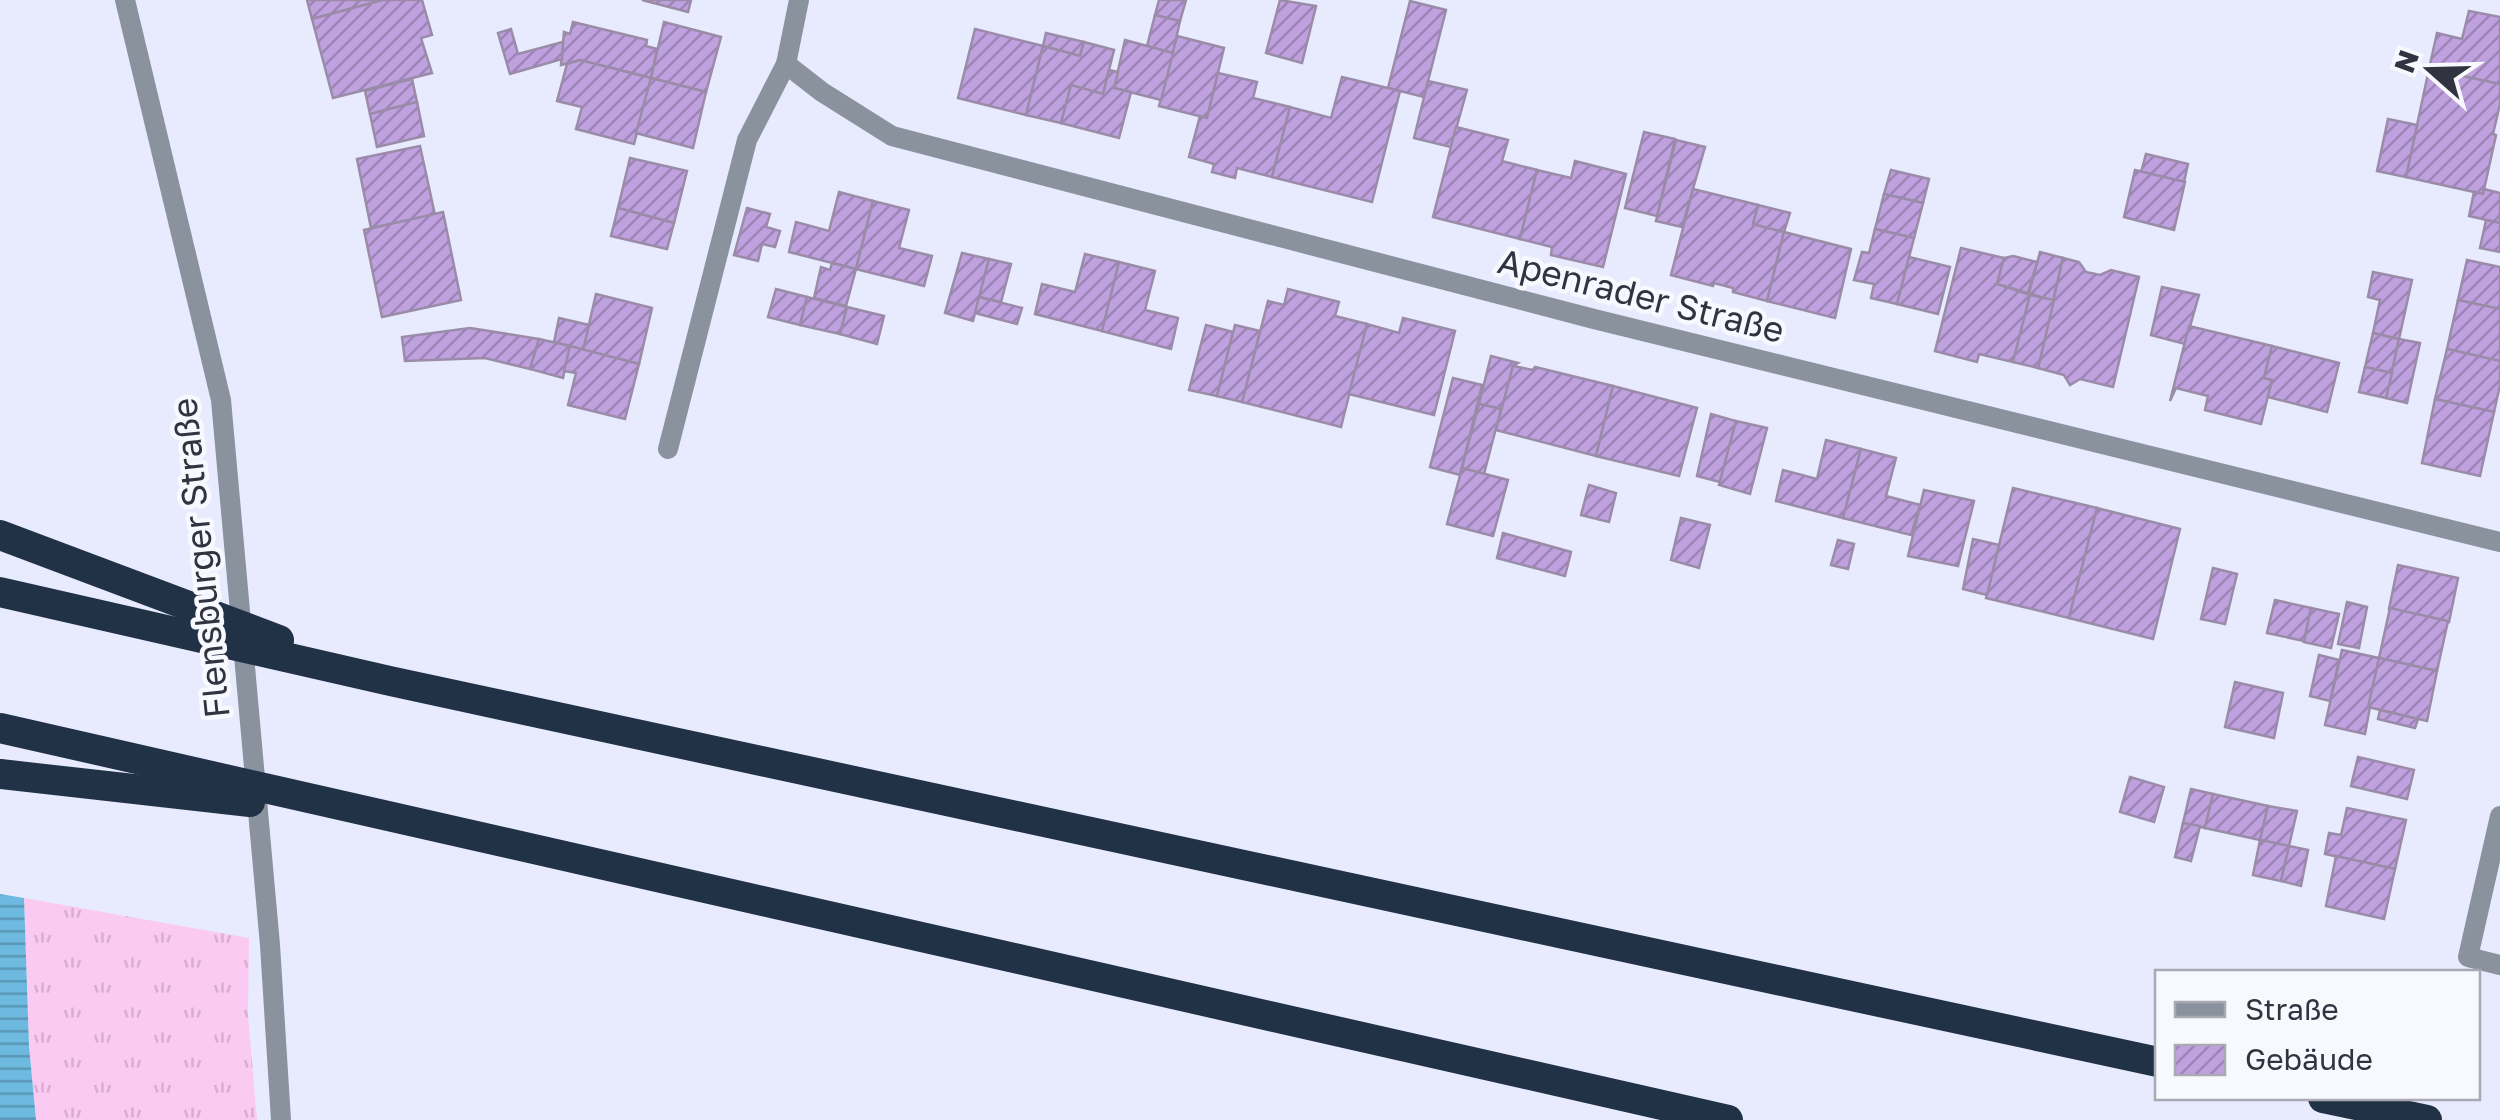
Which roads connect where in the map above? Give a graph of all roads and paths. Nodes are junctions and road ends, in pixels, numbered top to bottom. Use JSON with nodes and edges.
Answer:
{"nodes":[{"id":1,"x":125,"y":0,"type":"edge"},
{"id":2,"x":799,"y":0,"type":"edge"},
{"id":3,"x":786,"y":64,"type":"junction"},
{"id":4,"x":668,"y":449,"type":"dead end"},
{"id":5,"x":0,"y":535,"type":"edge"},
{"id":6,"x":2500,"y":542,"type":"edge"},
{"id":7,"x":0,"y":592,"type":"edge"},
{"id":8,"x":390,"y":681,"type":"junction"},
{"id":9,"x":0,"y":728,"type":"edge"},
{"id":10,"x":0,"y":774,"type":"edge"},
{"id":11,"x":2500,"y":816,"type":"edge"},
{"id":12,"x":401,"y":820,"type":"junction"},
{"id":13,"x":2500,"y":965,"type":"edge"},
{"id":14,"x":2155,"y":1061,"type":"edge"},
{"id":15,"x":2332,"y":1100,"type":"edge"},
{"id":16,"x":281,"y":1120,"type":"edge"},
{"id":17,"x":1728,"y":1120,"type":"edge"},
{"id":18,"x":2427,"y":1120,"type":"edge"}],
"edges":[{"from":1,"to":16,"type":"street","name":"Flensburger Straße"},
{"from":2,"to":3,"type":"street"},
{"from":3,"to":4,"type":"street"},
{"from":3,"to":6,"type":"street","name":"Apenrader Straße"},
{"from":5,"to":8,"type":"highway"},
{"from":7,"to":8,"type":"highway"},
{"from":8,"to":14,"type":"highway"},
{"from":9,"to":12,"type":"highway"},
{"from":10,"to":12,"type":"highway"},
{"from":11,"to":13,"type":"street"},
{"from":12,"to":17,"type":"highway"},
{"from":15,"to":18,"type":"highway"}]}
